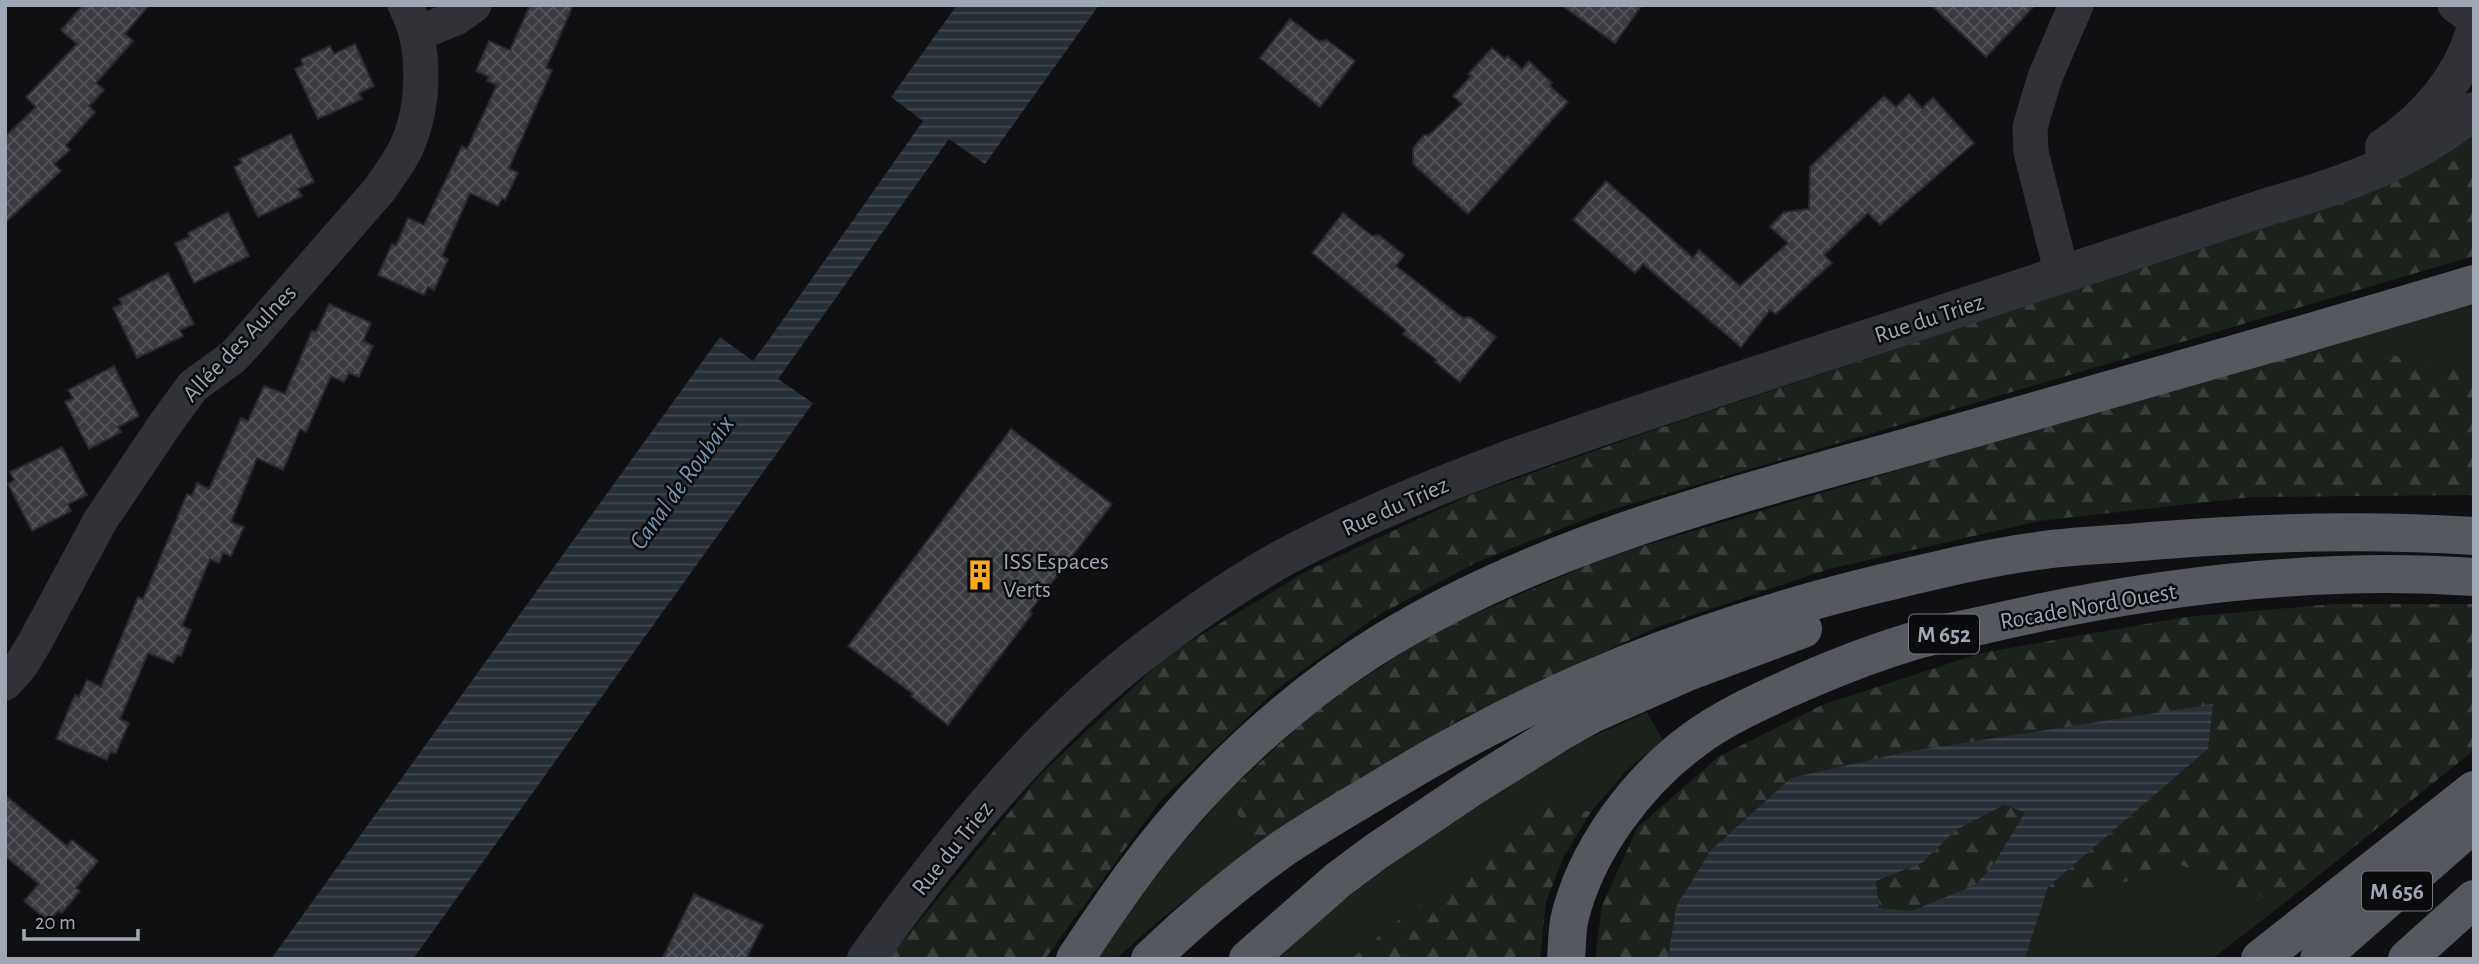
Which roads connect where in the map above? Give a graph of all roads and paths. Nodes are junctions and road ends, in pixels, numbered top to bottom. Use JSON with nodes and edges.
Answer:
{"nodes":[{"id":1,"x":474,"y":5,"type":"edge"},
{"id":2,"x":2076,"y":5,"type":"edge"},
{"id":3,"x":2455,"y":5,"type":"edge"},
{"id":4,"x":2474,"y":19,"type":"edge"},
{"id":5,"x":410,"y":20,"type":"edge"},
{"id":6,"x":2474,"y":34,"type":"edge"},
{"id":7,"x":2474,"y":111,"type":"edge"},
{"id":8,"x":2273,"y":205,"type":"junction"},
{"id":9,"x":2062,"y":274,"type":"junction"},
{"id":10,"x":2474,"y":284,"type":"edge"},
{"id":11,"x":2474,"y":536,"type":"edge"},
{"id":12,"x":2148,"y":542,"type":"junction"},
{"id":13,"x":2474,"y":577,"type":"edge"},
{"id":14,"x":5,"y":683,"type":"edge"},
{"id":15,"x":2474,"y":790,"type":"edge"},
{"id":16,"x":2474,"y":823,"type":"edge"},
{"id":17,"x":2474,"y":899,"type":"edge"},
{"id":18,"x":866,"y":959,"type":"edge"},
{"id":19,"x":1075,"y":959,"type":"edge"},
{"id":20,"x":1150,"y":959,"type":"edge"},
{"id":21,"x":1248,"y":959,"type":"edge"},
{"id":22,"x":1566,"y":959,"type":"edge"},
{"id":23,"x":2260,"y":959,"type":"edge"},
{"id":24,"x":2319,"y":959,"type":"edge"},
{"id":25,"x":2407,"y":959,"type":"edge"}],
"edges":[{"from":1,"to":5,"type":"street","name":"Allée des Aulnes"},
{"from":2,"to":9,"type":"street"},
{"from":3,"to":4,"type":"street"},
{"from":5,"to":14,"type":"street","name":"Allée des Aulnes"},
{"from":6,"to":8,"type":"street"},
{"from":7,"to":8,"type":"street","name":"Rue du Triez"},
{"from":8,"to":9,"type":"street","name":"Rue du Triez"},
{"from":9,"to":18,"type":"street","name":"Rue du Triez"},
{"from":10,"to":19,"type":"highway"},
{"from":11,"to":12,"type":"highway","number":"M 652"},
{"from":12,"to":20,"type":"highway"},
{"from":12,"to":21,"type":"highway","number":"M 652"},
{"from":13,"to":22,"type":"highway","name":"Rocade Nord Ouest","number":"M 652"},
{"from":15,"to":23,"type":"highway"},
{"from":16,"to":24,"type":"highway","number":"M 656"},
{"from":17,"to":25,"type":"highway","number":"M 656"}]}
